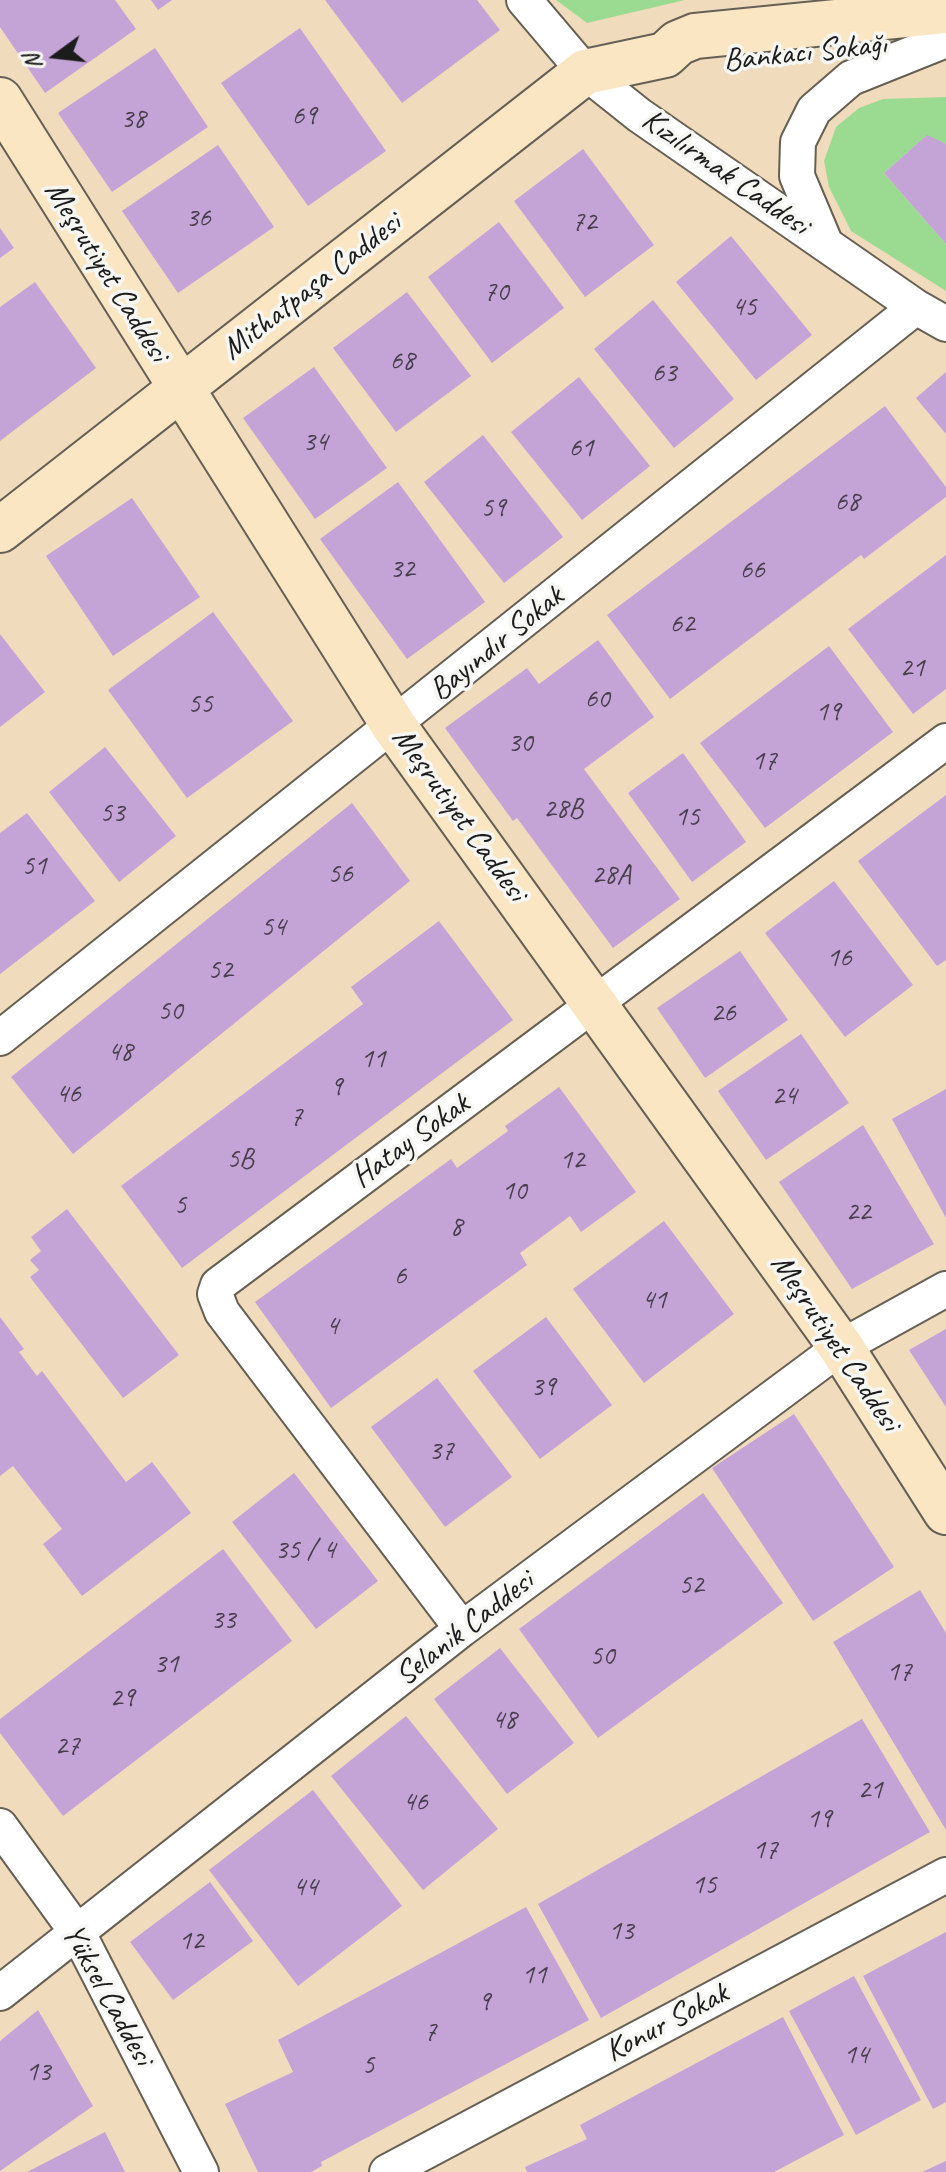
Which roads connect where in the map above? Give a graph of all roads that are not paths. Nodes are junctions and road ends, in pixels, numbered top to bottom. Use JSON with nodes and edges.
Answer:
{"nodes":[{"id":1,"x":524,"y":0,"type":"edge"},
{"id":2,"x":946,"y":11,"type":"edge"},
{"id":3,"x":946,"y":39,"type":"edge"},
{"id":4,"x":665,"y":55,"type":"junction"},
{"id":5,"x":585,"y":72,"type":"junction"},
{"id":6,"x":0,"y":100,"type":"edge"},
{"id":7,"x":826,"y":243,"type":"junction"},
{"id":8,"x":916,"y":307,"type":"junction"},
{"id":9,"x":946,"y":324,"type":"edge"},
{"id":10,"x":180,"y":390,"type":"junction"},
{"id":11,"x":0,"y":530,"type":"edge"},
{"id":12,"x":394,"y":726,"type":"junction"},
{"id":13,"x":946,"y":741,"type":"edge"},
{"id":14,"x":595,"y":1006,"type":"junction"},
{"id":15,"x":0,"y":1038,"type":"edge"},
{"id":16,"x":946,"y":1289,"type":"edge"},
{"id":17,"x":841,"y":1347,"type":"junction"},
{"id":18,"x":946,"y":1512,"type":"edge"},
{"id":19,"x":462,"y":1629,"type":"junction"},
{"id":20,"x":0,"y":1826,"type":"edge"},
{"id":21,"x":946,"y":1875,"type":"edge"},
{"id":22,"x":79,"y":1935,"type":"junction"},
{"id":23,"x":0,"y":1993,"type":"edge"},
{"id":24,"x":201,"y":2172,"type":"edge"},
{"id":25,"x":387,"y":2172,"type":"edge"}],
"edges":[{"from":1,"to":5,"type":"street","name":"Kızılırmak Caddesi"},
{"from":2,"to":4,"type":"main road","name":"Bankacı Sokağı"},
{"from":3,"to":4,"type":"main road","name":"Bankacı Sokağı"},
{"from":3,"to":7,"type":"street"},
{"from":4,"to":5,"type":"main road","name":"Bankacı Sokağı"},
{"from":5,"to":7,"type":"street","name":"Kızılırmak Caddesi"},
{"from":5,"to":10,"type":"main road","name":"Mithatpaşa Caddesi"},
{"from":6,"to":10,"type":"main road","name":"Meşrutiyet Caddesi"},
{"from":7,"to":8,"type":"street","name":"Kızılırmak Caddesi"},
{"from":8,"to":9,"type":"street","name":"Kızılırmak Caddesi"},
{"from":8,"to":12,"type":"street","name":"Bayındır Sokak"},
{"from":10,"to":11,"type":"main road","name":"Mithatpaşa Caddesi"},
{"from":10,"to":12,"type":"main road","name":"Meşrutiyet Caddesi"},
{"from":12,"to":14,"type":"main road","name":"Meşrutiyet Caddesi"},
{"from":12,"to":15,"type":"street","name":"Bayındır Sokak"},
{"from":13,"to":14,"type":"street","name":"Hatay Sokak"},
{"from":14,"to":17,"type":"main road","name":"Meşrutiyet Caddesi"},
{"from":14,"to":19,"type":"street","name":"Hatay Sokak"},
{"from":16,"to":17,"type":"street","name":"Selanik Caddesi"},
{"from":17,"to":18,"type":"main road","name":"Meşrutiyet Caddesi"},
{"from":17,"to":19,"type":"street","name":"Selanik Caddesi"},
{"from":19,"to":22,"type":"street","name":"Selanik Caddesi"},
{"from":20,"to":22,"type":"street","name":"Yüksel Caddesi"},
{"from":21,"to":25,"type":"street","name":"Konur Sokak"},
{"from":22,"to":23,"type":"street","name":"Selanik Caddesi"},
{"from":22,"to":24,"type":"street","name":"Yüksel Caddesi"}]}
